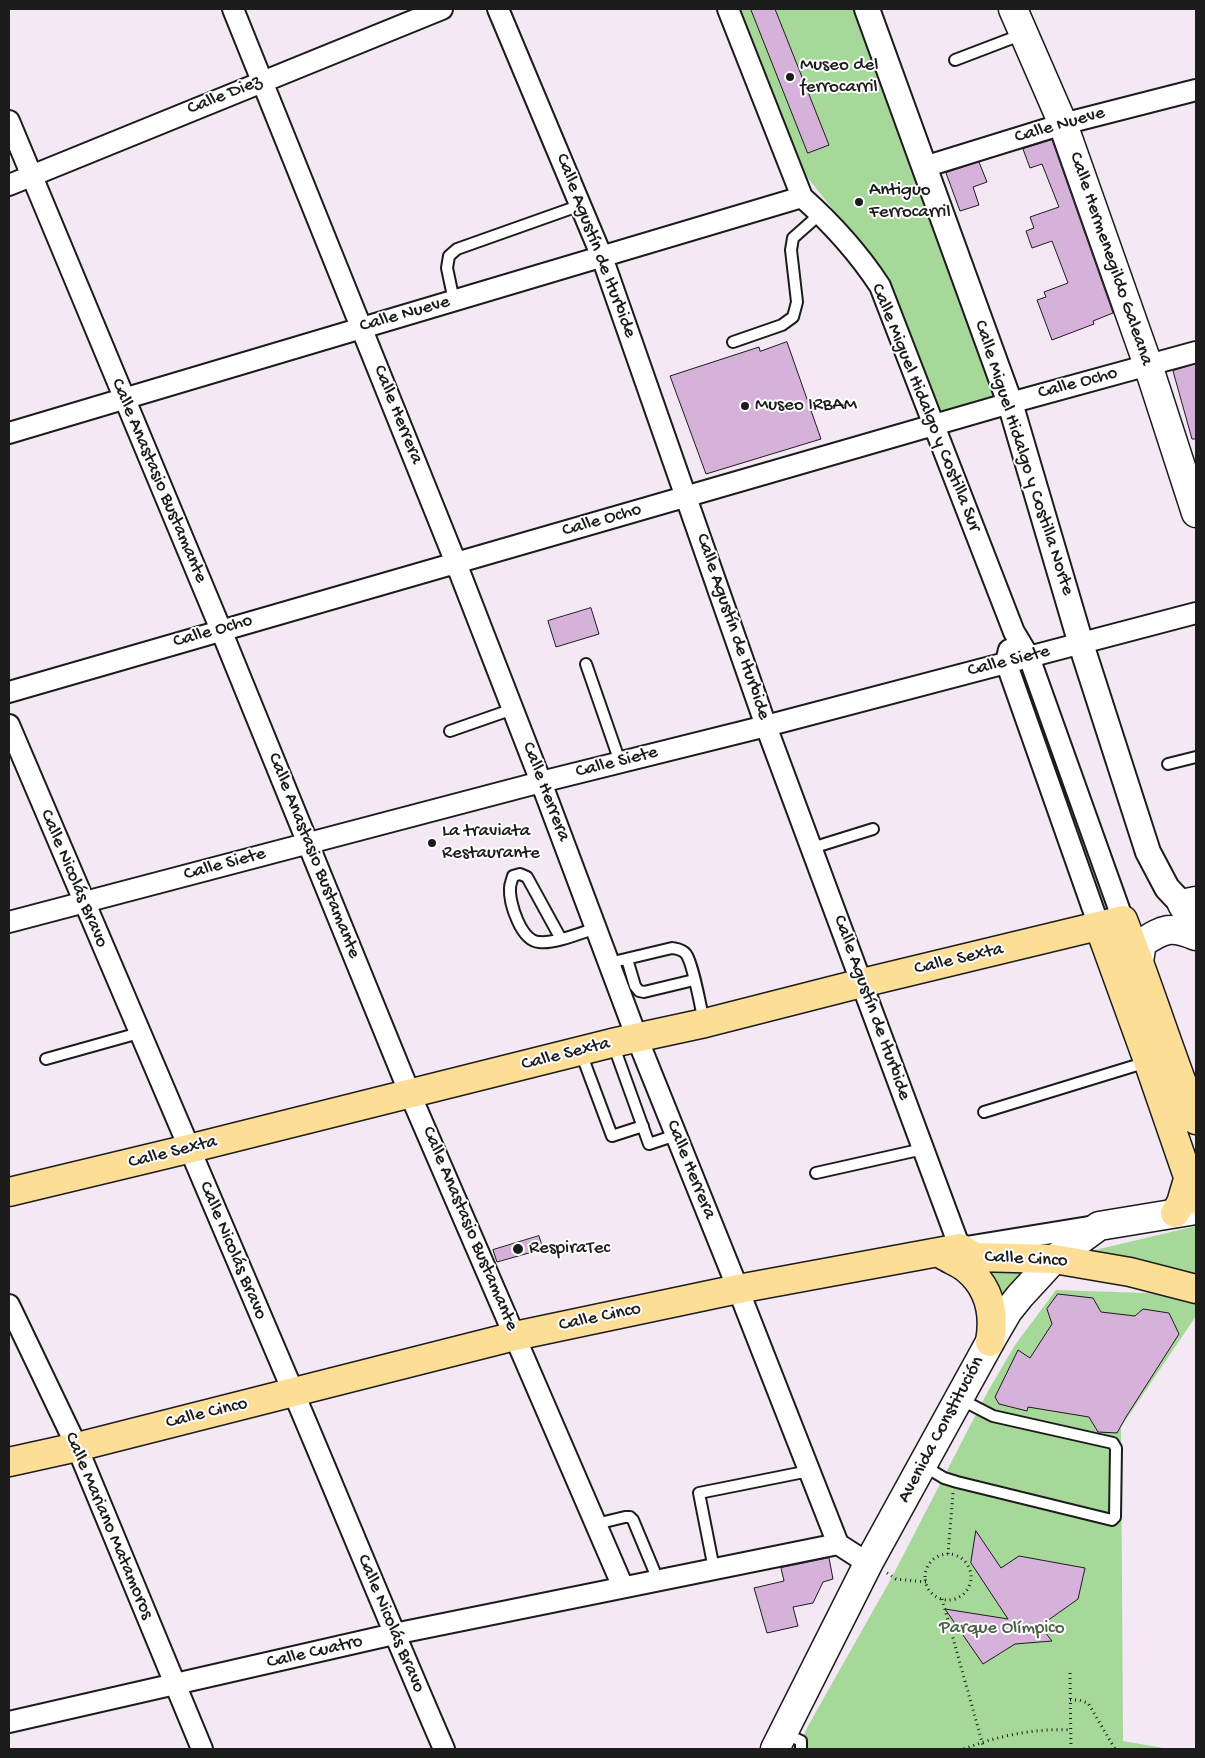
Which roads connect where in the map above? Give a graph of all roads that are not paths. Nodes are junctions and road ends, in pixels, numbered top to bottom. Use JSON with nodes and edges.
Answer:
{"nodes":[{"id":1,"x":233,"y":9,"type":"edge"},
{"id":2,"x":442,"y":9,"type":"edge"},
{"id":3,"x":498,"y":9,"type":"edge"},
{"id":4,"x":728,"y":9,"type":"edge"},
{"id":5,"x":867,"y":9,"type":"edge"},
{"id":6,"x":1013,"y":9,"type":"edge"},
{"id":7,"x":1023,"y":34,"type":"junction"},
{"id":8,"x":955,"y":60,"type":"dead end"},
{"id":9,"x":262,"y":81,"type":"junction"},
{"id":10,"x":1196,"y":90,"type":"edge"},
{"id":11,"x":9,"y":121,"type":"edge"},
{"id":12,"x":1063,"y":124,"type":"junction"},
{"id":13,"x":924,"y":167,"type":"junction"},
{"id":14,"x":31,"y":176,"type":"junction"},
{"id":15,"x":9,"y":185,"type":"edge"},
{"id":16,"x":802,"y":197,"type":"junction"},
{"id":17,"x":581,"y":205,"type":"junction"},
{"id":18,"x":820,"y":214,"type":"junction"},
{"id":19,"x":602,"y":258,"type":"junction"},
{"id":20,"x":454,"y":301,"type":"junction"},
{"id":21,"x":362,"y":327,"type":"junction"},
{"id":22,"x":733,"y":342,"type":"dead end"},
{"id":23,"x":1196,"y":352,"type":"edge"},
{"id":24,"x":1148,"y":365,"type":"junction"},
{"id":25,"x":124,"y":400,"type":"junction"},
{"id":26,"x":1010,"y":403,"type":"junction"},
{"id":27,"x":933,"y":426,"type":"junction"},
{"id":28,"x":9,"y":432,"type":"edge"},
{"id":29,"x":686,"y":496,"type":"junction"},
{"id":30,"x":1196,"y":513,"type":"edge"},
{"id":31,"x":456,"y":563,"type":"junction"},
{"id":32,"x":1196,"y":613,"type":"edge"},
{"id":33,"x":221,"y":630,"type":"junction"},
{"id":34,"x":1014,"y":632,"type":"junction"},
{"id":35,"x":1081,"y":644,"type":"junction"},
{"id":36,"x":1029,"y":657,"type":"junction"},
{"id":37,"x":1006,"y":662,"type":"junction"},
{"id":38,"x":586,"y":664,"type":"dead end"},
{"id":39,"x":9,"y":692,"type":"edge"},
{"id":40,"x":513,"y":709,"type":"junction"},
{"id":41,"x":9,"y":725,"type":"edge"},
{"id":42,"x":766,"y":726,"type":"junction"},
{"id":43,"x":450,"y":731,"type":"dead end"},
{"id":44,"x":1196,"y":756,"type":"edge"},
{"id":45,"x":1065,"y":761,"type":"junction"},
{"id":46,"x":620,"y":762,"type":"junction"},
{"id":47,"x":1168,"y":764,"type":"dead end"},
{"id":48,"x":1043,"y":770,"type":"junction"},
{"id":49,"x":541,"y":782,"type":"junction"},
{"id":50,"x":873,"y":829,"type":"dead end"},
{"id":51,"x":308,"y":843,"type":"junction"},
{"id":52,"x":812,"y":848,"type":"junction"},
{"id":53,"x":1189,"y":902,"type":"edge"},
{"id":54,"x":83,"y":903,"type":"junction"},
{"id":55,"x":9,"y":922,"type":"edge"},
{"id":56,"x":1111,"y":923,"type":"junction"},
{"id":57,"x":1196,"y":927,"type":"edge"},
{"id":58,"x":596,"y":928,"type":"junction"},
{"id":59,"x":1196,"y":936,"type":"edge"},
{"id":60,"x":561,"y":939,"type":"junction"},
{"id":61,"x":618,"y":961,"type":"junction"},
{"id":62,"x":1139,"y":961,"type":"junction"},
{"id":63,"x":694,"y":980,"type":"junction"},
{"id":64,"x":862,"y":983,"type":"junction"},
{"id":65,"x":705,"y":1024,"type":"junction"},
{"id":66,"x":139,"y":1033,"type":"junction"},
{"id":67,"x":625,"y":1040,"type":"junction"},
{"id":68,"x":581,"y":1052,"type":"junction"},
{"id":69,"x":1160,"y":1058,"type":"junction"},
{"id":70,"x":46,"y":1060,"type":"dead end"},
{"id":71,"x":410,"y":1094,"type":"junction"},
{"id":72,"x":984,"y":1112,"type":"dead end"},
{"id":73,"x":1196,"y":1120,"type":"edge"},
{"id":74,"x":643,"y":1126,"type":"junction"},
{"id":75,"x":676,"y":1135,"type":"junction"},
{"id":76,"x":188,"y":1149,"type":"junction"},
{"id":77,"x":922,"y":1149,"type":"junction"},
{"id":78,"x":816,"y":1173,"type":"dead end"},
{"id":79,"x":9,"y":1192,"type":"edge"},
{"id":80,"x":1189,"y":1200,"type":"edge"},
{"id":81,"x":1099,"y":1226,"type":"junction"},
{"id":82,"x":954,"y":1256,"type":"junction"},
{"id":83,"x":1054,"y":1259,"type":"junction"},
{"id":84,"x":738,"y":1289,"type":"junction"},
{"id":85,"x":1196,"y":1289,"type":"edge"},
{"id":86,"x":9,"y":1305,"type":"edge"},
{"id":87,"x":515,"y":1336,"type":"junction"},
{"id":88,"x":990,"y":1342,"type":"junction"},
{"id":89,"x":293,"y":1393,"type":"junction"},
{"id":90,"x":959,"y":1398,"type":"junction"},
{"id":91,"x":77,"y":1447,"type":"junction"},
{"id":92,"x":9,"y":1462,"type":"edge"},
{"id":93,"x":924,"y":1466,"type":"junction"},
{"id":94,"x":809,"y":1471,"type":"junction"},
{"id":95,"x":596,"y":1524,"type":"junction"},
{"id":96,"x":838,"y":1544,"type":"junction"},
{"id":97,"x":869,"y":1563,"type":"junction"},
{"id":98,"x":714,"y":1569,"type":"junction"},
{"id":99,"x":658,"y":1580,"type":"junction"},
{"id":100,"x":623,"y":1588,"type":"junction"},
{"id":101,"x":394,"y":1634,"type":"junction"},
{"id":102,"x":174,"y":1686,"type":"junction"},
{"id":103,"x":9,"y":1722,"type":"edge"},
{"id":104,"x":787,"y":1744,"type":"edge"},
{"id":105,"x":202,"y":1749,"type":"edge"},
{"id":106,"x":444,"y":1749,"type":"edge"}],
"edges":[{"from":1,"to":9,"type":"street","name":"Calle Herrera"},
{"from":2,"to":9,"type":"street","name":"Calle Diez"},
{"from":3,"to":17,"type":"street","name":"Calle Agustín de Iturbide"},
{"from":4,"to":16,"type":"street","name":"Calle Miguel Hidalgo y Costilla Sur"},
{"from":5,"to":13,"type":"street","name":"Calle Miguel Hidalgo y Costilla Norte"},
{"from":6,"to":7,"type":"main road","name":"Calle Hermenegildo Galeana"},
{"from":7,"to":8,"type":"lane"},
{"from":7,"to":12,"type":"main road","name":"Calle Hermenegildo Galeana"},
{"from":9,"to":14,"type":"street","name":"Calle Diez"},
{"from":9,"to":21,"type":"street","name":"Calle Herrera"},
{"from":10,"to":12,"type":"street","name":"Calle Nueve"},
{"from":11,"to":14,"type":"street","name":"Calle Anastasio Bustamante"},
{"from":12,"to":13,"type":"street","name":"Calle Nueve"},
{"from":12,"to":24,"type":"main road","name":"Calle Hermenegildo Galeana"},
{"from":13,"to":26,"type":"street","name":"Calle Miguel Hidalgo y Costilla Norte"},
{"from":14,"to":15,"type":"street","name":"Calle Diez"},
{"from":14,"to":25,"type":"street","name":"Calle Anastasio Bustamante"},
{"from":16,"to":18,"type":"street","name":"Calle Miguel Hidalgo y Costilla Sur"},
{"from":16,"to":19,"type":"street","name":"Calle Nueve"},
{"from":17,"to":19,"type":"street","name":"Calle Agustín de Iturbide"},
{"from":17,"to":20,"type":"lane"},
{"from":18,"to":22,"type":"lane"},
{"from":18,"to":27,"type":"street","name":"Calle Miguel Hidalgo y Costilla Sur"},
{"from":19,"to":20,"type":"street","name":"Calle Nueve"},
{"from":19,"to":29,"type":"street","name":"Calle Agustín de Iturbide"},
{"from":20,"to":21,"type":"street","name":"Calle Nueve"},
{"from":21,"to":25,"type":"street","name":"Calle Nueve"},
{"from":21,"to":31,"type":"street","name":"Calle Herrera"},
{"from":23,"to":24,"type":"street","name":"Calle Ocho"},
{"from":24,"to":26,"type":"street","name":"Calle Ocho"},
{"from":24,"to":30,"type":"main road","name":"Calle Hermenegildo Galeana"},
{"from":25,"to":28,"type":"street","name":"Calle Nueve"},
{"from":25,"to":33,"type":"street","name":"Calle Anastasio Bustamante"},
{"from":26,"to":27,"type":"street","name":"Calle Ocho"},
{"from":26,"to":35,"type":"street","name":"Calle Miguel Hidalgo y Costilla Norte"},
{"from":27,"to":29,"type":"street","name":"Calle Ocho"},
{"from":27,"to":34,"type":"street","name":"Calle Miguel Hidalgo y Costilla Sur"},
{"from":29,"to":31,"type":"street","name":"Calle Ocho"},
{"from":29,"to":42,"type":"street","name":"Calle Agustín de Iturbide"},
{"from":31,"to":33,"type":"street","name":"Calle Ocho"},
{"from":31,"to":40,"type":"street","name":"Calle Herrera"},
{"from":32,"to":35,"type":"street","name":"Calle Siete"},
{"from":33,"to":39,"type":"street","name":"Calle Ocho"},
{"from":33,"to":51,"type":"street","name":"Calle Anastasio Bustamante"},
{"from":34,"to":36,"type":"street","name":"Calle Miguel Hidalgo y Costilla Sur"},
{"from":34,"to":37,"type":"street"},
{"from":35,"to":36,"type":"street","name":"Calle Siete"},
{"from":35,"to":53,"type":"street","name":"Calle Miguel Hidalgo y Costilla Norte"},
{"from":36,"to":37,"type":"street","name":"Calle Siete"},
{"from":36,"to":45,"type":"street","name":"Calle Miguel Hidalgo y Costilla Sur"},
{"from":37,"to":42,"type":"street","name":"Calle Siete"},
{"from":37,"to":48,"type":"street"},
{"from":38,"to":46,"type":"lane"},
{"from":40,"to":43,"type":"lane"},
{"from":40,"to":49,"type":"street","name":"Calle Herrera"},
{"from":41,"to":54,"type":"street","name":"Calle Nicolás Bravo"},
{"from":42,"to":46,"type":"street","name":"Calle Siete"},
{"from":42,"to":52,"type":"street","name":"Calle Agustín de Iturbide"},
{"from":44,"to":47,"type":"lane"},
{"from":45,"to":48,"type":"street"},
{"from":45,"to":56,"type":"street","name":"Calle Miguel Hidalgo y Costilla Sur"},
{"from":46,"to":49,"type":"street","name":"Calle Siete"},
{"from":48,"to":56,"type":"street"},
{"from":49,"to":51,"type":"street","name":"Calle Siete"},
{"from":49,"to":58,"type":"street","name":"Calle Herrera"},
{"from":50,"to":52,"type":"lane"},
{"from":51,"to":54,"type":"street","name":"Calle Siete"},
{"from":51,"to":71,"type":"street","name":"Calle Anastasio Bustamante"},
{"from":52,"to":64,"type":"street","name":"Calle Agustín de Iturbide"},
{"from":53,"to":57,"type":"main road"},
{"from":54,"to":55,"type":"street","name":"Calle Siete"},
{"from":54,"to":66,"type":"street","name":"Calle Nicolás Bravo"},
{"from":56,"to":62,"type":"main road"},
{"from":56,"to":64,"type":"main road","name":"Calle Sexta"},
{"from":56,"to":69,"type":"main road"},
{"from":58,"to":60,"type":"lane"},
{"from":58,"to":61,"type":"street","name":"Calle Herrera"},
{"from":59,"to":62,"type":"main road"},
{"from":60,"to":60,"type":"lane"},
{"from":61,"to":63,"type":"lane"},
{"from":61,"to":63,"type":"lane"},
{"from":61,"to":67,"type":"street","name":"Calle Herrera"},
{"from":62,"to":69,"type":"main road"},
{"from":63,"to":65,"type":"lane"},
{"from":64,"to":65,"type":"main road","name":"Calle Sexta"},
{"from":64,"to":77,"type":"street","name":"Calle Agustín de Iturbide"},
{"from":65,"to":67,"type":"main road","name":"Calle Sexta"},
{"from":66,"to":70,"type":"lane"},
{"from":66,"to":76,"type":"street","name":"Calle Nicolás Bravo"},
{"from":67,"to":68,"type":"main road","name":"Calle Sexta"},
{"from":67,"to":74,"type":"lane"},
{"from":67,"to":75,"type":"street","name":"Calle Herrera"},
{"from":68,"to":71,"type":"main road","name":"Calle Sexta"},
{"from":68,"to":74,"type":"lane"},
{"from":69,"to":72,"type":"lane"},
{"from":69,"to":73,"type":"main road"},
{"from":69,"to":80,"type":"main road"},
{"from":71,"to":76,"type":"main road","name":"Calle Sexta"},
{"from":71,"to":87,"type":"street","name":"Calle Anastasio Bustamante"},
{"from":74,"to":75,"type":"lane"},
{"from":75,"to":84,"type":"street","name":"Calle Herrera"},
{"from":76,"to":79,"type":"main road","name":"Calle Sexta"},
{"from":76,"to":89,"type":"street","name":"Calle Nicolás Bravo"},
{"from":77,"to":78,"type":"lane"},
{"from":77,"to":82,"type":"street","name":"Calle Agustín de Iturbide"},
{"from":80,"to":81,"type":"main road","name":"Avenida Constitución"},
{"from":81,"to":82,"type":"street"},
{"from":81,"to":83,"type":"main road","name":"Avenida Constitución"},
{"from":82,"to":83,"type":"main road","name":"Calle Cinco"},
{"from":82,"to":84,"type":"main road","name":"Calle Cinco"},
{"from":82,"to":88,"type":"main road"},
{"from":83,"to":85,"type":"main road","name":"Calle Cinco"},
{"from":83,"to":88,"type":"main road","name":"Avenida Constitución"},
{"from":84,"to":87,"type":"main road","name":"Calle Cinco"},
{"from":84,"to":94,"type":"street","name":"Calle Herrera"},
{"from":86,"to":91,"type":"street","name":"Calle Mariano Matamoros"},
{"from":87,"to":89,"type":"main road","name":"Calle Cinco"},
{"from":87,"to":95,"type":"street","name":"Calle Anastasio Bustamante"},
{"from":88,"to":90,"type":"main road","name":"Avenida Constitución"},
{"from":89,"to":91,"type":"main road","name":"Calle Cinco"},
{"from":89,"to":101,"type":"street","name":"Calle Nicolás Bravo"},
{"from":90,"to":93,"type":"main road","name":"Avenida Constitución"},
{"from":90,"to":93,"type":"lane"},
{"from":91,"to":92,"type":"main road","name":"Calle Cinco"},
{"from":91,"to":102,"type":"street","name":"Calle Mariano Matamoros"},
{"from":93,"to":97,"type":"main road","name":"Avenida Constitución"},
{"from":94,"to":96,"type":"street","name":"Calle Herrera"},
{"from":94,"to":98,"type":"lane"},
{"from":95,"to":99,"type":"lane"},
{"from":95,"to":100,"type":"street","name":"Calle Anastasio Bustamante"},
{"from":96,"to":97,"type":"street"},
{"from":96,"to":98,"type":"street","name":"Calle Cuatro"},
{"from":97,"to":104,"type":"main road","name":"Avenida Constitución"},
{"from":98,"to":99,"type":"street","name":"Calle Cuatro"},
{"from":99,"to":100,"type":"street","name":"Calle Cuatro"},
{"from":100,"to":101,"type":"street","name":"Calle Cuatro"},
{"from":101,"to":102,"type":"street","name":"Calle Cuatro"},
{"from":101,"to":106,"type":"street","name":"Calle Nicolás Bravo"},
{"from":102,"to":103,"type":"street","name":"Calle Cuatro"},
{"from":102,"to":105,"type":"street","name":"Calle Mariano Matamoros"}]}
